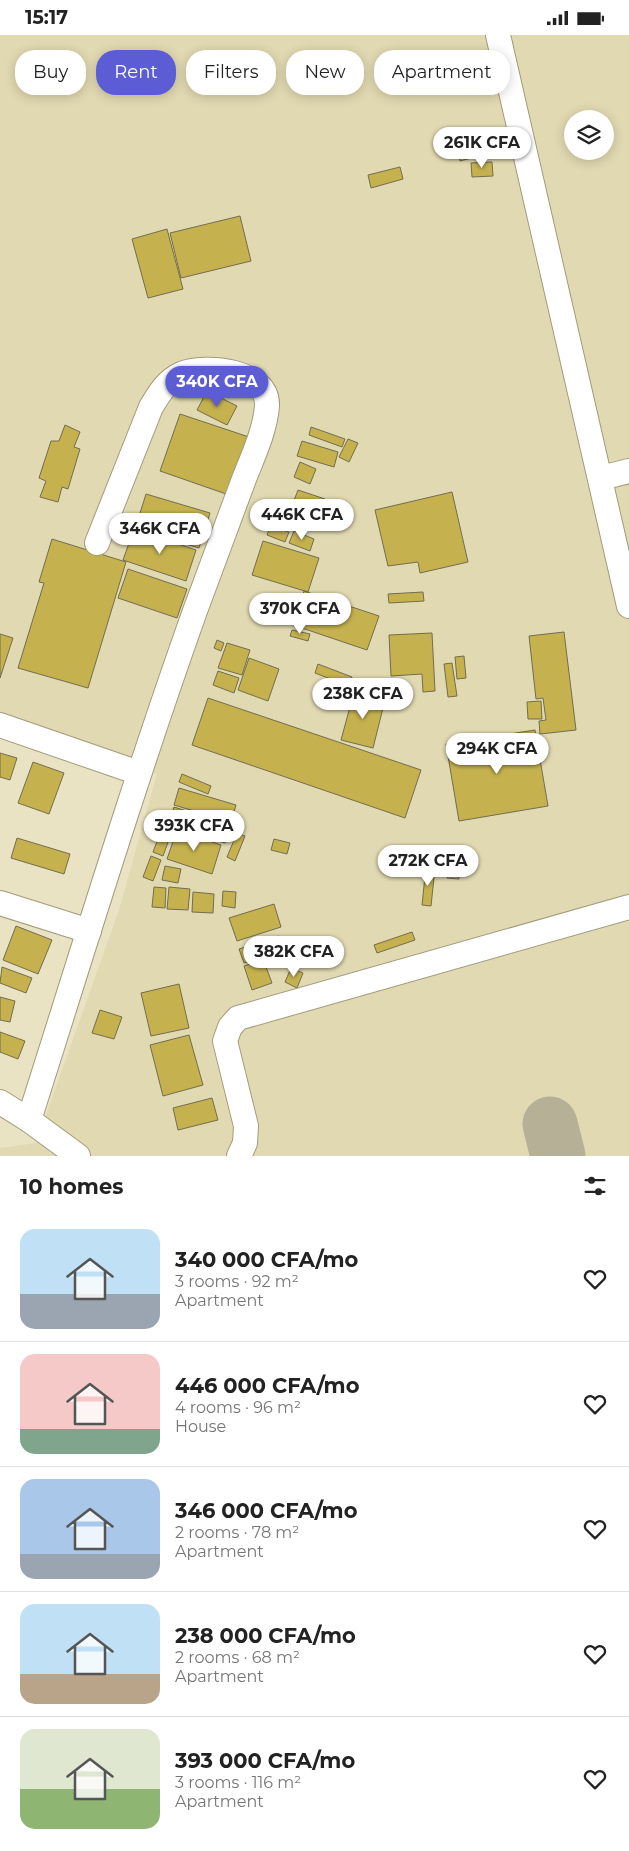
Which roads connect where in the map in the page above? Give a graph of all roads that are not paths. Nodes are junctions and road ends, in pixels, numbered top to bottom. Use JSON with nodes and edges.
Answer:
{"nodes":[{"id":1,"x":498,"y":35,"type":"edge"},
{"id":2,"x":629,"y":471,"type":"edge"},
{"id":3,"x":601,"y":478,"type":"junction"},
{"id":4,"x":96,"y":543,"type":"dead end"},
{"id":5,"x":629,"y":606,"type":"edge"},
{"id":6,"x":0,"y":725,"type":"edge"},
{"id":7,"x":140,"y":773,"type":"junction"},
{"id":8,"x":0,"y":903,"type":"edge"},
{"id":9,"x":629,"y":907,"type":"edge"},
{"id":10,"x":89,"y":931,"type":"junction"},
{"id":11,"x":0,"y":1102,"type":"edge"},
{"id":12,"x":29,"y":1119,"type":"junction"},
{"id":13,"x":78,"y":1156,"type":"edge"},
{"id":14,"x":239,"y":1156,"type":"edge"}],
"edges":[{"from":1,"to":3,"type":"street"},
{"from":2,"to":3,"type":"street"},
{"from":3,"to":5,"type":"street"},
{"from":4,"to":7,"type":"street"},
{"from":6,"to":7,"type":"street"},
{"from":7,"to":10,"type":"street"},
{"from":8,"to":10,"type":"street"},
{"from":9,"to":14,"type":"street"},
{"from":10,"to":12,"type":"street"},
{"from":11,"to":12,"type":"street"},
{"from":12,"to":13,"type":"street"}]}
